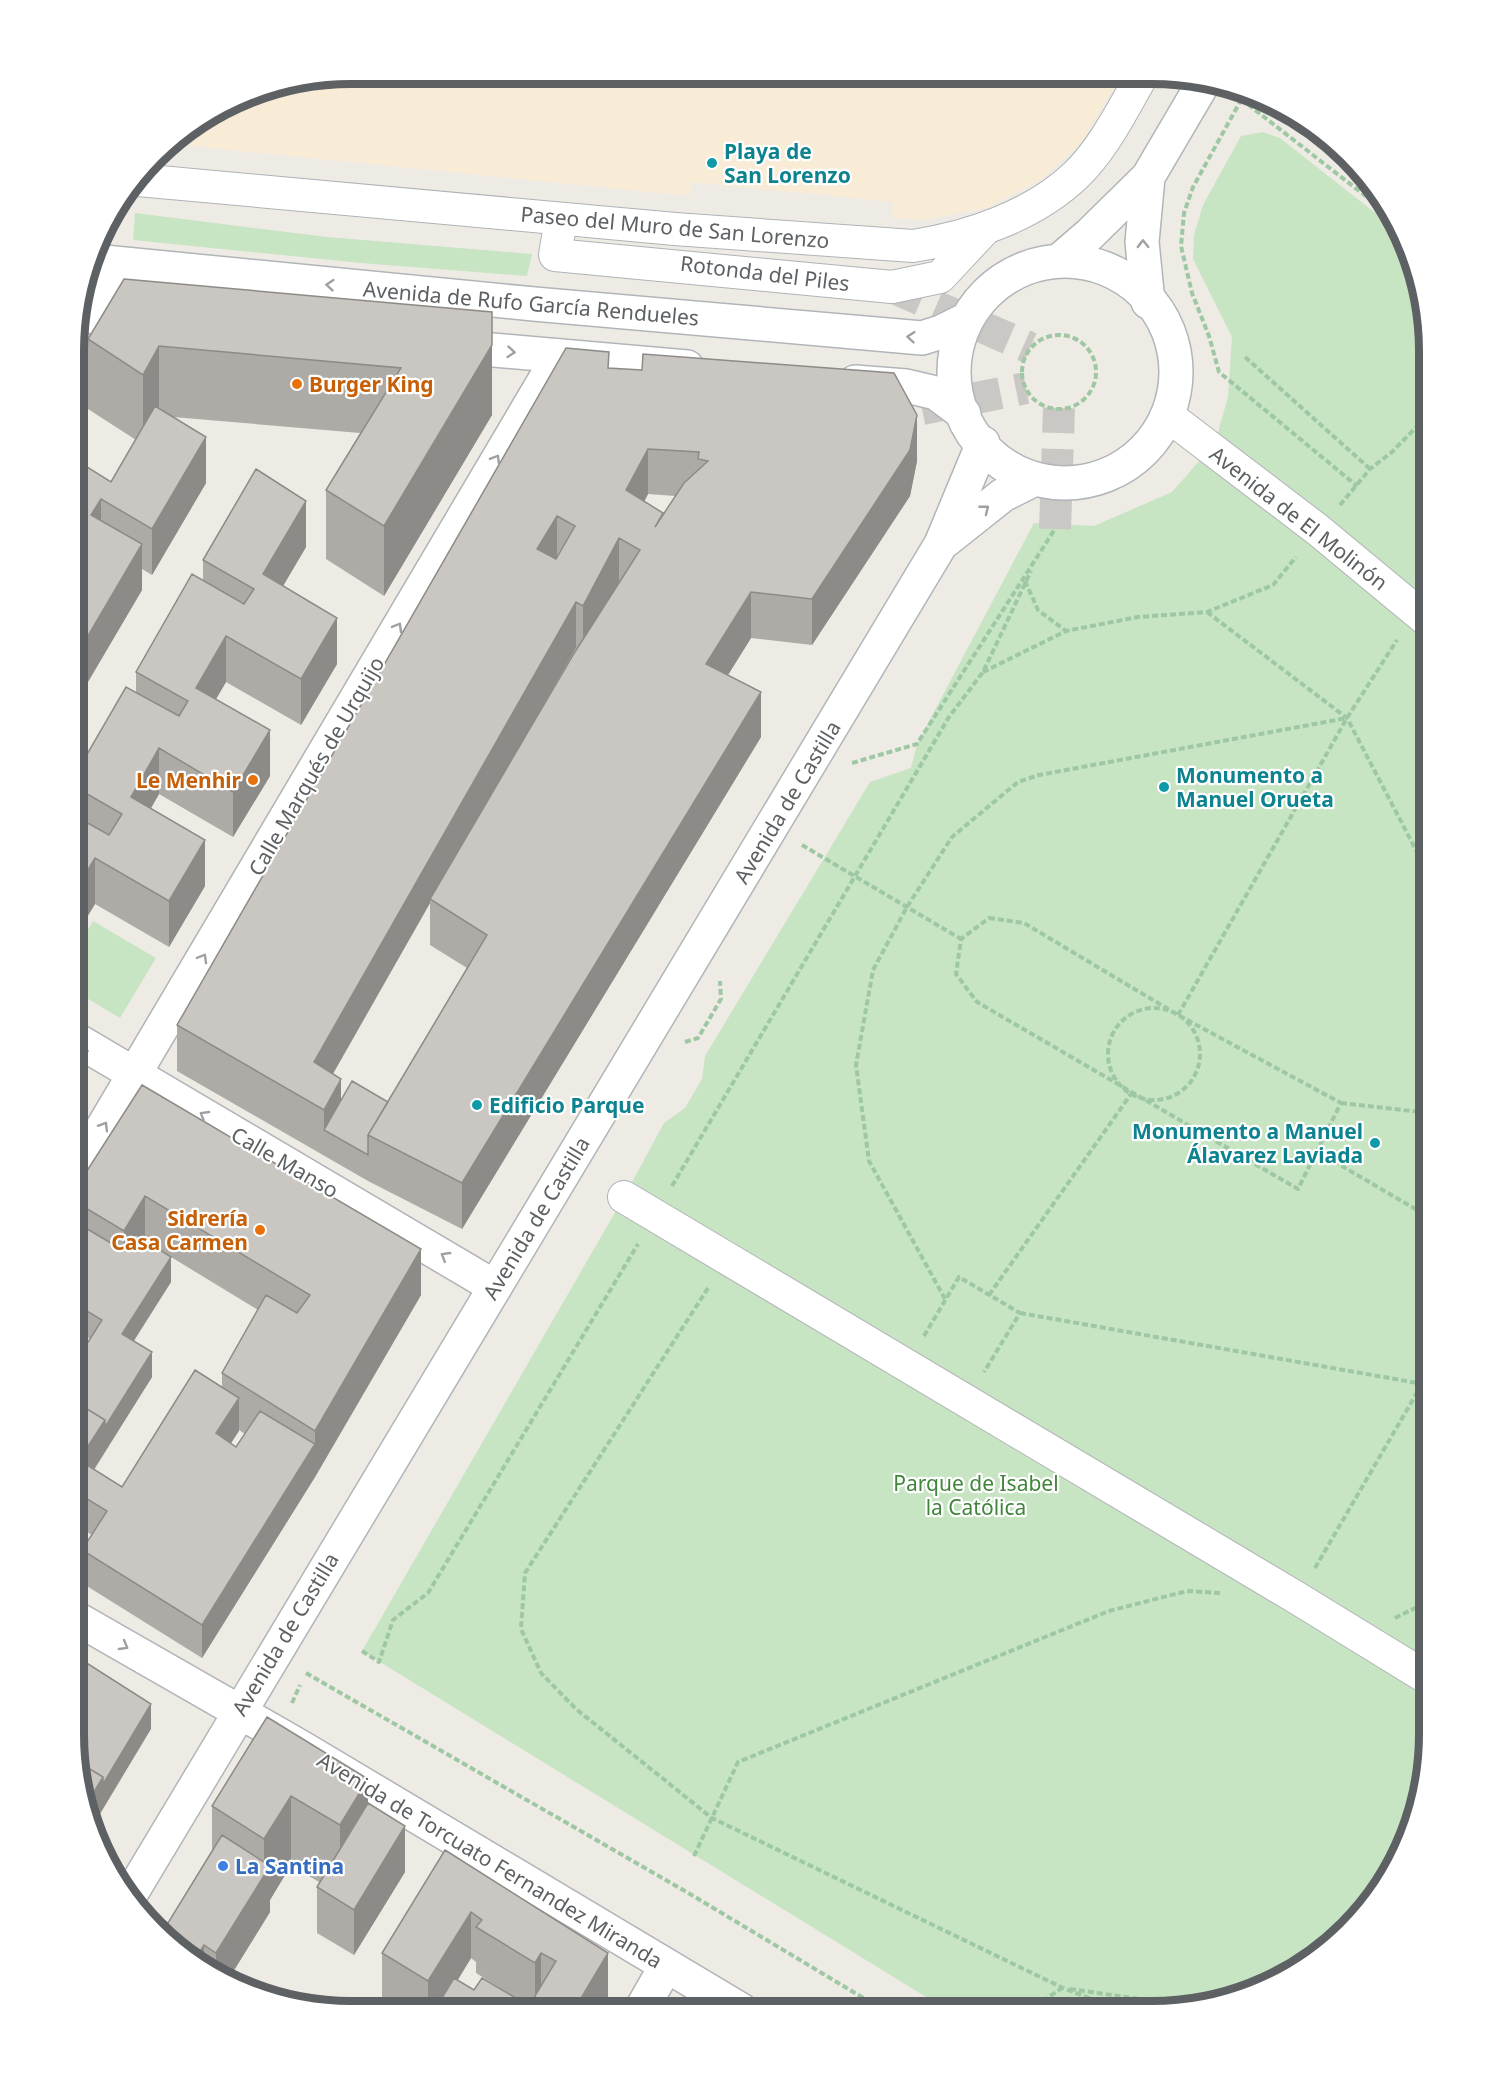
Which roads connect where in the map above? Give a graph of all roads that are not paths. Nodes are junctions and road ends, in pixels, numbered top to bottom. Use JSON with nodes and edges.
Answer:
{"nodes":[{"id":1,"x":1137,"y":84,"type":"edge"},
{"id":2,"x":1200,"y":88,"type":"edge"},
{"id":3,"x":1150,"y":174,"type":"junction"},
{"id":4,"x":145,"y":181,"type":"edge"},
{"id":5,"x":561,"y":219,"type":"junction"},
{"id":6,"x":987,"y":227,"type":"junction"},
{"id":7,"x":675,"y":229,"type":"junction"},
{"id":8,"x":1060,"y":260,"type":"junction"},
{"id":9,"x":99,"y":262,"type":"edge"},
{"id":10,"x":670,"y":265,"type":"junction"},
{"id":11,"x":213,"y":274,"type":"junction"},
{"id":12,"x":1148,"y":302,"type":"junction"},
{"id":13,"x":88,"y":306,"type":"edge"},
{"id":14,"x":86,"y":319,"type":"edge"},
{"id":15,"x":965,"y":320,"type":"junction"},
{"id":16,"x":175,"y":324,"type":"edge"},
{"id":17,"x":414,"y":344,"type":"edge"},
{"id":18,"x":559,"y":356,"type":"junction"},
{"id":19,"x":720,"y":370,"type":"edge"},
{"id":20,"x":821,"y":379,"type":"edge"},
{"id":21,"x":964,"y":414,"type":"junction"},
{"id":22,"x":1167,"y":415,"type":"junction"},
{"id":23,"x":983,"y":443,"type":"junction"},
{"id":24,"x":1033,"y":480,"type":"junction"},
{"id":25,"x":941,"y":544,"type":"junction"},
{"id":26,"x":1419,"y":614,"type":"edge"},
{"id":27,"x":84,"y":1044,"type":"edge"},
{"id":28,"x":135,"y":1074,"type":"junction"},
{"id":29,"x":84,"y":1159,"type":"edge"},
{"id":30,"x":624,"y":1197,"type":"dead end"},
{"id":31,"x":495,"y":1287,"type":"junction"},
{"id":32,"x":84,"y":1623,"type":"edge"},
{"id":33,"x":1419,"y":1673,"type":"edge"},
{"id":34,"x":239,"y":1712,"type":"junction"},
{"id":35,"x":134,"y":1890,"type":"edge"},
{"id":36,"x":666,"y":1966,"type":"junction"},
{"id":37,"x":645,"y":2001,"type":"edge"},
{"id":38,"x":726,"y":2001,"type":"edge"}],
"edges":[{"from":1,"to":6,"type":"street","name":"Paseo del Muro de San Lorenzo"},
{"from":2,"to":3,"type":"main road"},
{"from":3,"to":8,"type":"main road"},
{"from":12,"to":3,"type":"main road","one_way":true},
{"from":4,"to":5,"type":"street","name":"Paseo del Muro de San Lorenzo"},
{"from":5,"to":7,"type":"street","name":"Paseo del Muro de San Lorenzo"},
{"from":5,"to":10,"type":"street"},
{"from":6,"to":7,"type":"street","name":"Paseo del Muro de San Lorenzo"},
{"from":6,"to":10,"type":"street","name":"Rotonda del Piles"},
{"from":7,"to":10,"type":"street","name":"Rotonda del Piles"},
{"from":8,"to":12,"type":"main road"},
{"from":8,"to":15,"type":"main road"},
{"from":9,"to":11,"type":"main road","name":"Avenida de Rufo García Rendueles"},
{"from":11,"to":13,"type":"main road"},
{"from":15,"to":11,"type":"main road","name":"Avenida de Rufo García Rendueles","one_way":true},
{"from":12,"to":22,"type":"main road"},
{"from":14,"to":16,"type":"main road"},
{"from":15,"to":21,"type":"main road"},
{"from":17,"to":18,"type":"main road","one_way":true},
{"from":18,"to":19,"type":"main road"},
{"from":28,"to":18,"type":"main road","name":"Calle Marqués de Urquijo","one_way":true},
{"from":20,"to":21,"type":"main road"},
{"from":21,"to":23,"type":"main road"},
{"from":22,"to":24,"type":"main road"},
{"from":22,"to":26,"type":"street","name":"Avenida de El Molinón"},
{"from":23,"to":24,"type":"main road"},
{"from":23,"to":25,"type":"main road","name":"Avenida de Castilla"},
{"from":25,"to":24,"type":"main road","name":"Avenida de Castilla","one_way":true},
{"from":25,"to":31,"type":"main road","name":"Avenida de Castilla"},
{"from":27,"to":28,"type":"main road","name":"Calle Manso"},
{"from":29,"to":28,"type":"main road","name":"Calle Marqués de Urquijo","one_way":true},
{"from":31,"to":28,"type":"main road","name":"Calle Manso","one_way":true},
{"from":30,"to":33,"type":"street"},
{"from":31,"to":34,"type":"main road","name":"Avenida de Castilla"},
{"from":32,"to":34,"type":"main road","name":"Avenida de Torcuato Fernandez Miranda","one_way":true},
{"from":34,"to":35,"type":"main road","name":"Avenida de Castilla"},
{"from":34,"to":36,"type":"main road","name":"Avenida de Torcuato Fernandez Miranda"},
{"from":36,"to":37,"type":"main road"},
{"from":36,"to":38,"type":"main road","name":"Avenida de Torcuato Fernandez Miranda"}]}
